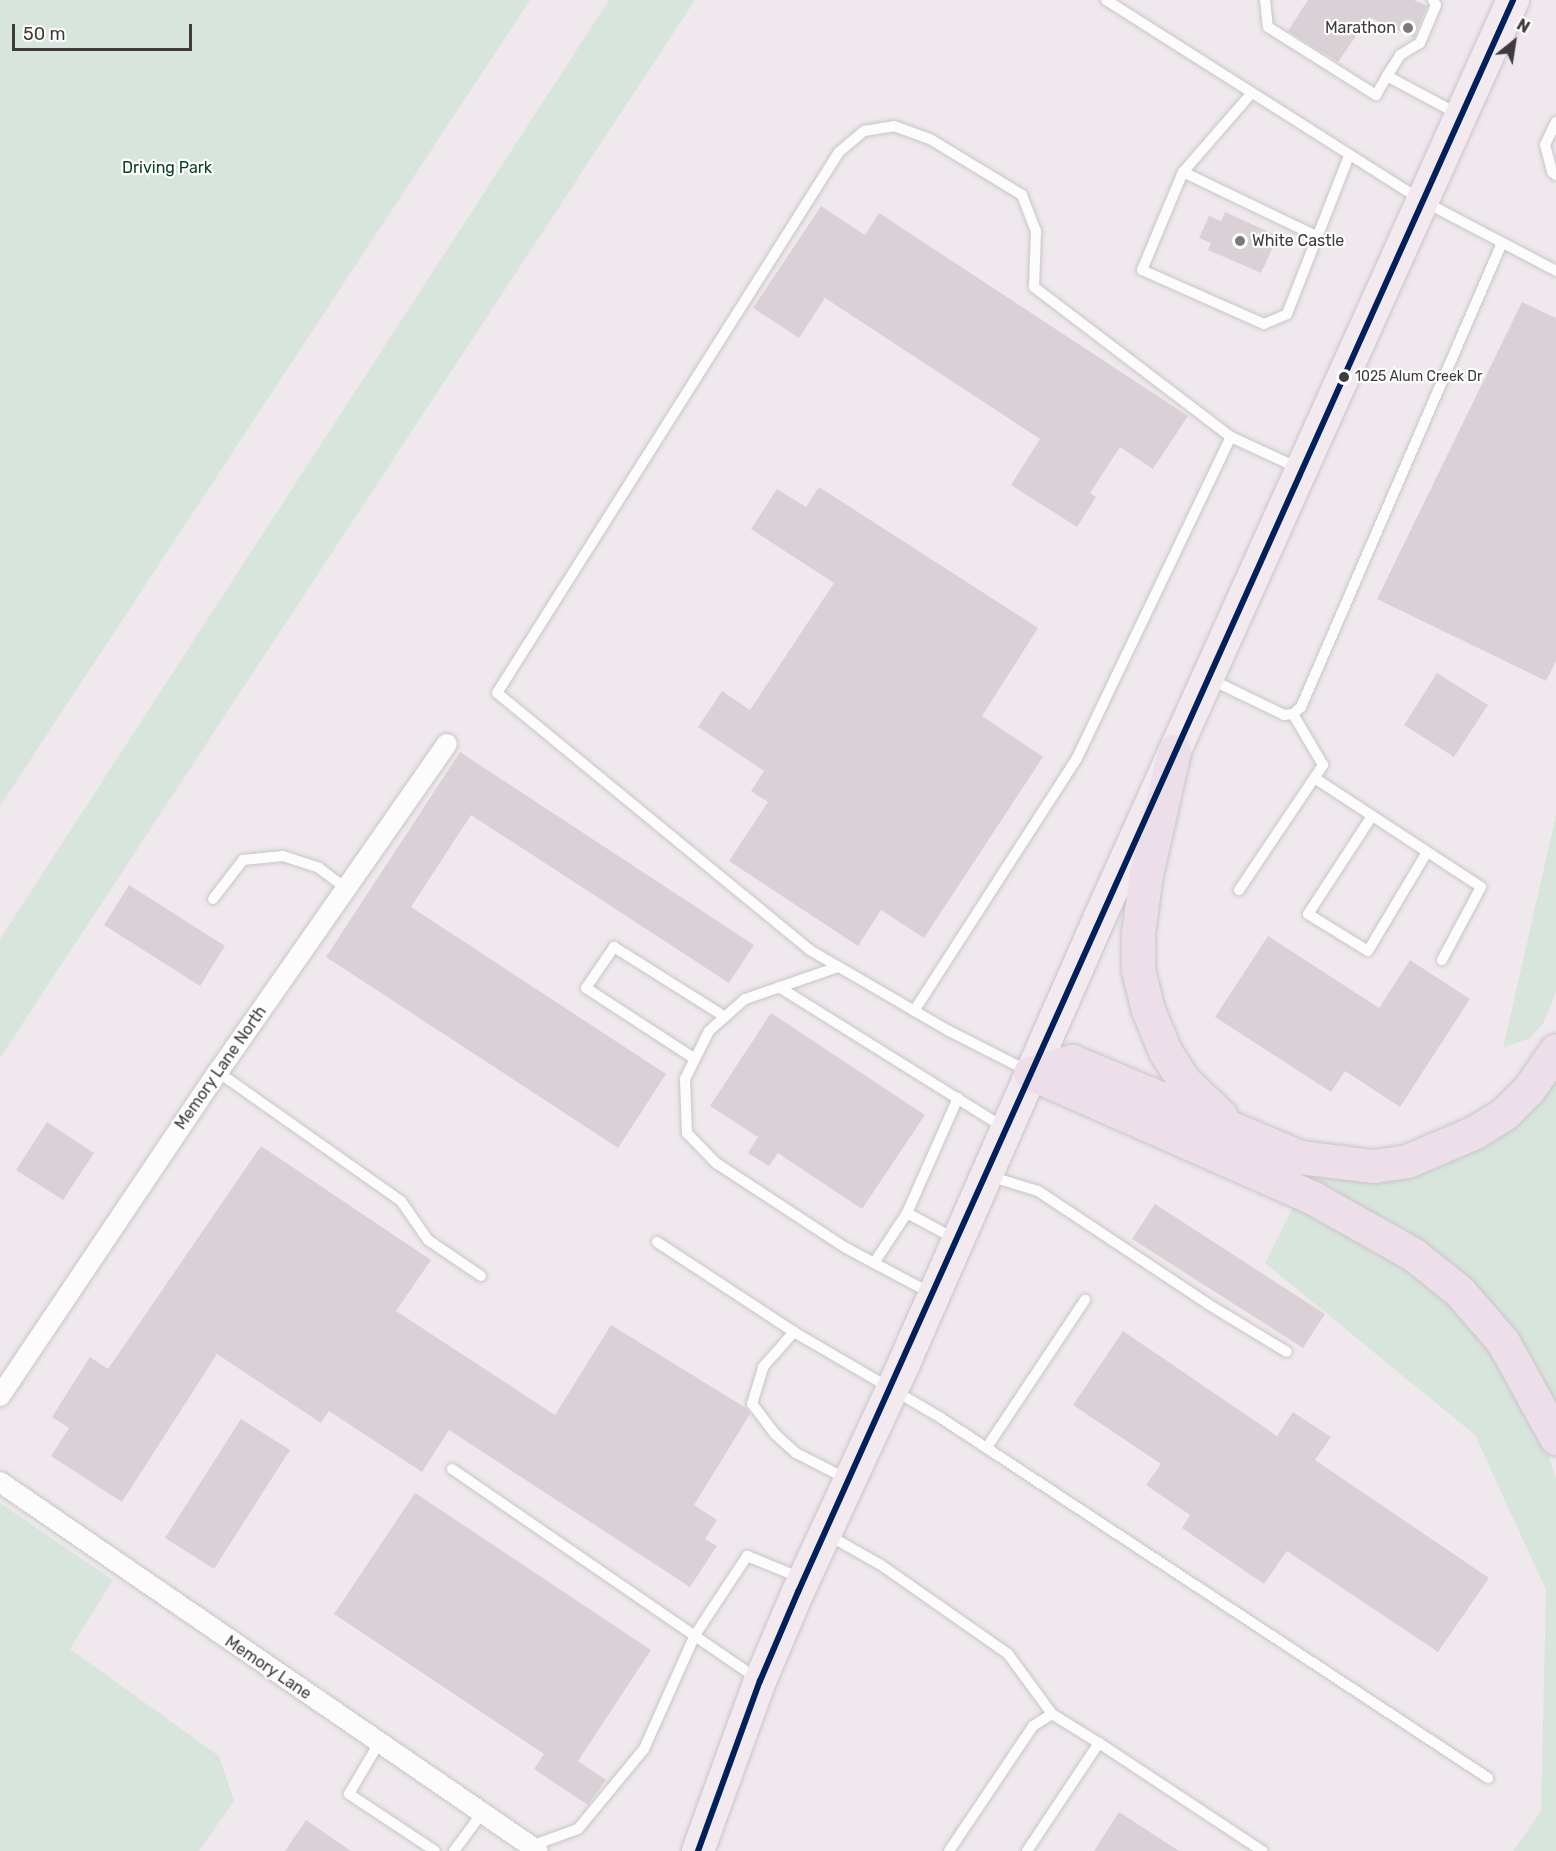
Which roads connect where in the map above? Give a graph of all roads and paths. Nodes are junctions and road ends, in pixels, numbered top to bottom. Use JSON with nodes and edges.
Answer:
{"nodes":[{"id":1,"x":1106,"y":0,"type":"edge"},
{"id":2,"x":1265,"y":0,"type":"edge"},
{"id":3,"x":1433,"y":0,"type":"edge"},
{"id":4,"x":1513,"y":0,"type":"edge"},
{"id":5,"x":1387,"y":76,"type":"junction"},
{"id":6,"x":1250,"y":94,"type":"junction"},
{"id":7,"x":1460,"y":114,"type":"junction"},
{"id":8,"x":1556,"y":122,"type":"edge"},
{"id":9,"x":1349,"y":156,"type":"junction"},
{"id":10,"x":1183,"y":172,"type":"junction"},
{"id":11,"x":1556,"y":175,"type":"edge"},
{"id":12,"x":1421,"y":200,"type":"junction"},
{"id":13,"x":1318,"y":237,"type":"junction"},
{"id":14,"x":1502,"y":243,"type":"junction"},
{"id":15,"x":1556,"y":271,"type":"edge"},
{"id":16,"x":1230,"y":437,"type":"junction"},
{"id":17,"x":1300,"y":469,"type":"junction"},
{"id":18,"x":1207,"y":678,"type":"junction"},
{"id":19,"x":1293,"y":714,"type":"junction"},
{"id":20,"x":447,"y":744,"type":"dead end"},
{"id":21,"x":1174,"y":751,"type":"junction"},
{"id":22,"x":1316,"y":779,"type":"junction"},
{"id":23,"x":1372,"y":816,"type":"junction"},
{"id":24,"x":1427,"y":852,"type":"junction"},
{"id":25,"x":348,"y":890,"type":"junction"},
{"id":26,"x":1239,"y":890,"type":"dead end"},
{"id":27,"x":213,"y":899,"type":"dead end"},
{"id":28,"x":1443,"y":960,"type":"dead end"},
{"id":29,"x":838,"y":967,"type":"junction"},
{"id":30,"x":779,"y":987,"type":"junction"},
{"id":31,"x":914,"y":1011,"type":"junction"},
{"id":32,"x":725,"y":1017,"type":"junction"},
{"id":33,"x":1556,"y":1050,"type":"edge"},
{"id":34,"x":695,"y":1059,"type":"junction"},
{"id":35,"x":218,"y":1072,"type":"junction"},
{"id":36,"x":1030,"y":1073,"type":"junction"},
{"id":37,"x":958,"y":1098,"type":"junction"},
{"id":38,"x":1006,"y":1128,"type":"junction"},
{"id":39,"x":1266,"y":1144,"type":"junction"},
{"id":40,"x":986,"y":1175,"type":"junction"},
{"id":41,"x":907,"y":1213,"type":"junction"},
{"id":42,"x":958,"y":1240,"type":"junction"},
{"id":43,"x":657,"y":1242,"type":"dead end"},
{"id":44,"x":874,"y":1263,"type":"junction"},
{"id":45,"x":481,"y":1276,"type":"dead end"},
{"id":46,"x":934,"y":1294,"type":"junction"},
{"id":47,"x":1085,"y":1300,"type":"dead end"},
{"id":48,"x":794,"y":1332,"type":"junction"},
{"id":49,"x":1287,"y":1352,"type":"dead end"},
{"id":50,"x":891,"y":1390,"type":"junction"},
{"id":51,"x":0,"y":1396,"type":"edge"},
{"id":52,"x":1556,"y":1438,"type":"edge"},
{"id":53,"x":987,"y":1447,"type":"junction"},
{"id":54,"x":452,"y":1469,"type":"dead end"},
{"id":55,"x":850,"y":1480,"type":"junction"},
{"id":56,"x":0,"y":1482,"type":"edge"},
{"id":57,"x":825,"y":1534,"type":"junction"},
{"id":58,"x":804,"y":1579,"type":"junction"},
{"id":59,"x":695,"y":1635,"type":"junction"},
{"id":60,"x":760,"y":1681,"type":"junction"},
{"id":61,"x":1052,"y":1714,"type":"junction"},
{"id":62,"x":379,"y":1743,"type":"junction"},
{"id":63,"x":1099,"y":1743,"type":"junction"},
{"id":64,"x":1488,"y":1778,"type":"dead end"},
{"id":65,"x":482,"y":1813,"type":"junction"},
{"id":66,"x":535,"y":1849,"type":"edge"},
{"id":67,"x":435,"y":1851,"type":"edge"},
{"id":68,"x":454,"y":1851,"type":"edge"},
{"id":69,"x":698,"y":1851,"type":"edge"},
{"id":70,"x":949,"y":1851,"type":"edge"},
{"id":71,"x":1027,"y":1851,"type":"edge"},
{"id":72,"x":1262,"y":1851,"type":"edge"}],
"edges":[{"from":1,"to":6,"type":"lane"},
{"from":2,"to":5,"type":"lane"},
{"from":3,"to":5,"type":"lane"},
{"from":4,"to":7,"type":"main road"},
{"from":5,"to":7,"type":"lane"},
{"from":6,"to":9,"type":"lane"},
{"from":6,"to":10,"type":"lane"},
{"from":7,"to":12,"type":"main road"},
{"from":8,"to":11,"type":"lane"},
{"from":9,"to":12,"type":"lane"},
{"from":9,"to":13,"type":"lane"},
{"from":10,"to":13,"type":"lane"},
{"from":10,"to":13,"type":"lane"},
{"from":12,"to":14,"type":"lane"},
{"from":12,"to":17,"type":"main road"},
{"from":14,"to":15,"type":"lane"},
{"from":14,"to":19,"type":"lane"},
{"from":16,"to":17,"type":"lane"},
{"from":16,"to":29,"type":"lane"},
{"from":16,"to":31,"type":"lane"},
{"from":17,"to":18,"type":"main road"},
{"from":18,"to":19,"type":"lane"},
{"from":18,"to":21,"type":"main road"},
{"from":19,"to":22,"type":"lane"},
{"from":20,"to":25,"type":"street","name":"Memory Lane North"},
{"from":21,"to":36,"type":"main road"},
{"from":21,"to":39,"type":"highway"},
{"from":22,"to":23,"type":"lane"},
{"from":22,"to":26,"type":"lane"},
{"from":23,"to":24,"type":"lane"},
{"from":23,"to":24,"type":"lane"},
{"from":24,"to":28,"type":"lane"},
{"from":25,"to":27,"type":"lane"},
{"from":25,"to":35,"type":"street","name":"Memory Lane North"},
{"from":29,"to":30,"type":"lane"},
{"from":29,"to":31,"type":"lane"},
{"from":30,"to":32,"type":"lane"},
{"from":30,"to":37,"type":"lane"},
{"from":31,"to":36,"type":"lane"},
{"from":32,"to":34,"type":"lane"},
{"from":32,"to":34,"type":"lane"},
{"from":33,"to":39,"type":"highway"},
{"from":34,"to":44,"type":"lane"},
{"from":35,"to":45,"type":"lane"},
{"from":35,"to":51,"type":"street","name":"Memory Lane North"},
{"from":36,"to":38,"type":"main road"},
{"from":36,"to":39,"type":"highway"},
{"from":36,"to":52,"type":"highway"},
{"from":37,"to":38,"type":"lane"},
{"from":37,"to":41,"type":"lane"},
{"from":38,"to":40,"type":"main road"},
{"from":40,"to":42,"type":"main road"},
{"from":40,"to":49,"type":"lane"},
{"from":41,"to":42,"type":"lane"},
{"from":41,"to":44,"type":"lane"},
{"from":42,"to":46,"type":"main road"},
{"from":43,"to":48,"type":"lane"},
{"from":44,"to":46,"type":"lane"},
{"from":46,"to":50,"type":"main road"},
{"from":47,"to":53,"type":"lane"},
{"from":48,"to":50,"type":"lane"},
{"from":48,"to":55,"type":"lane"},
{"from":50,"to":53,"type":"lane"},
{"from":50,"to":55,"type":"main road"},
{"from":53,"to":64,"type":"lane"},
{"from":54,"to":59,"type":"lane"},
{"from":55,"to":57,"type":"main road"},
{"from":56,"to":62,"type":"street","name":"Memory Lane"},
{"from":57,"to":58,"type":"main road"},
{"from":57,"to":61,"type":"lane"},
{"from":58,"to":59,"type":"lane"},
{"from":58,"to":60,"type":"main road"},
{"from":59,"to":60,"type":"lane"},
{"from":59,"to":66,"type":"lane"},
{"from":60,"to":69,"type":"main road"},
{"from":61,"to":63,"type":"lane"},
{"from":61,"to":70,"type":"lane"},
{"from":62,"to":65,"type":"street","name":"Memory Lane"},
{"from":62,"to":67,"type":"lane"},
{"from":63,"to":71,"type":"lane"},
{"from":63,"to":72,"type":"lane"},
{"from":65,"to":66,"type":"street","name":"Memory Lane"},
{"from":65,"to":68,"type":"lane"}]}
